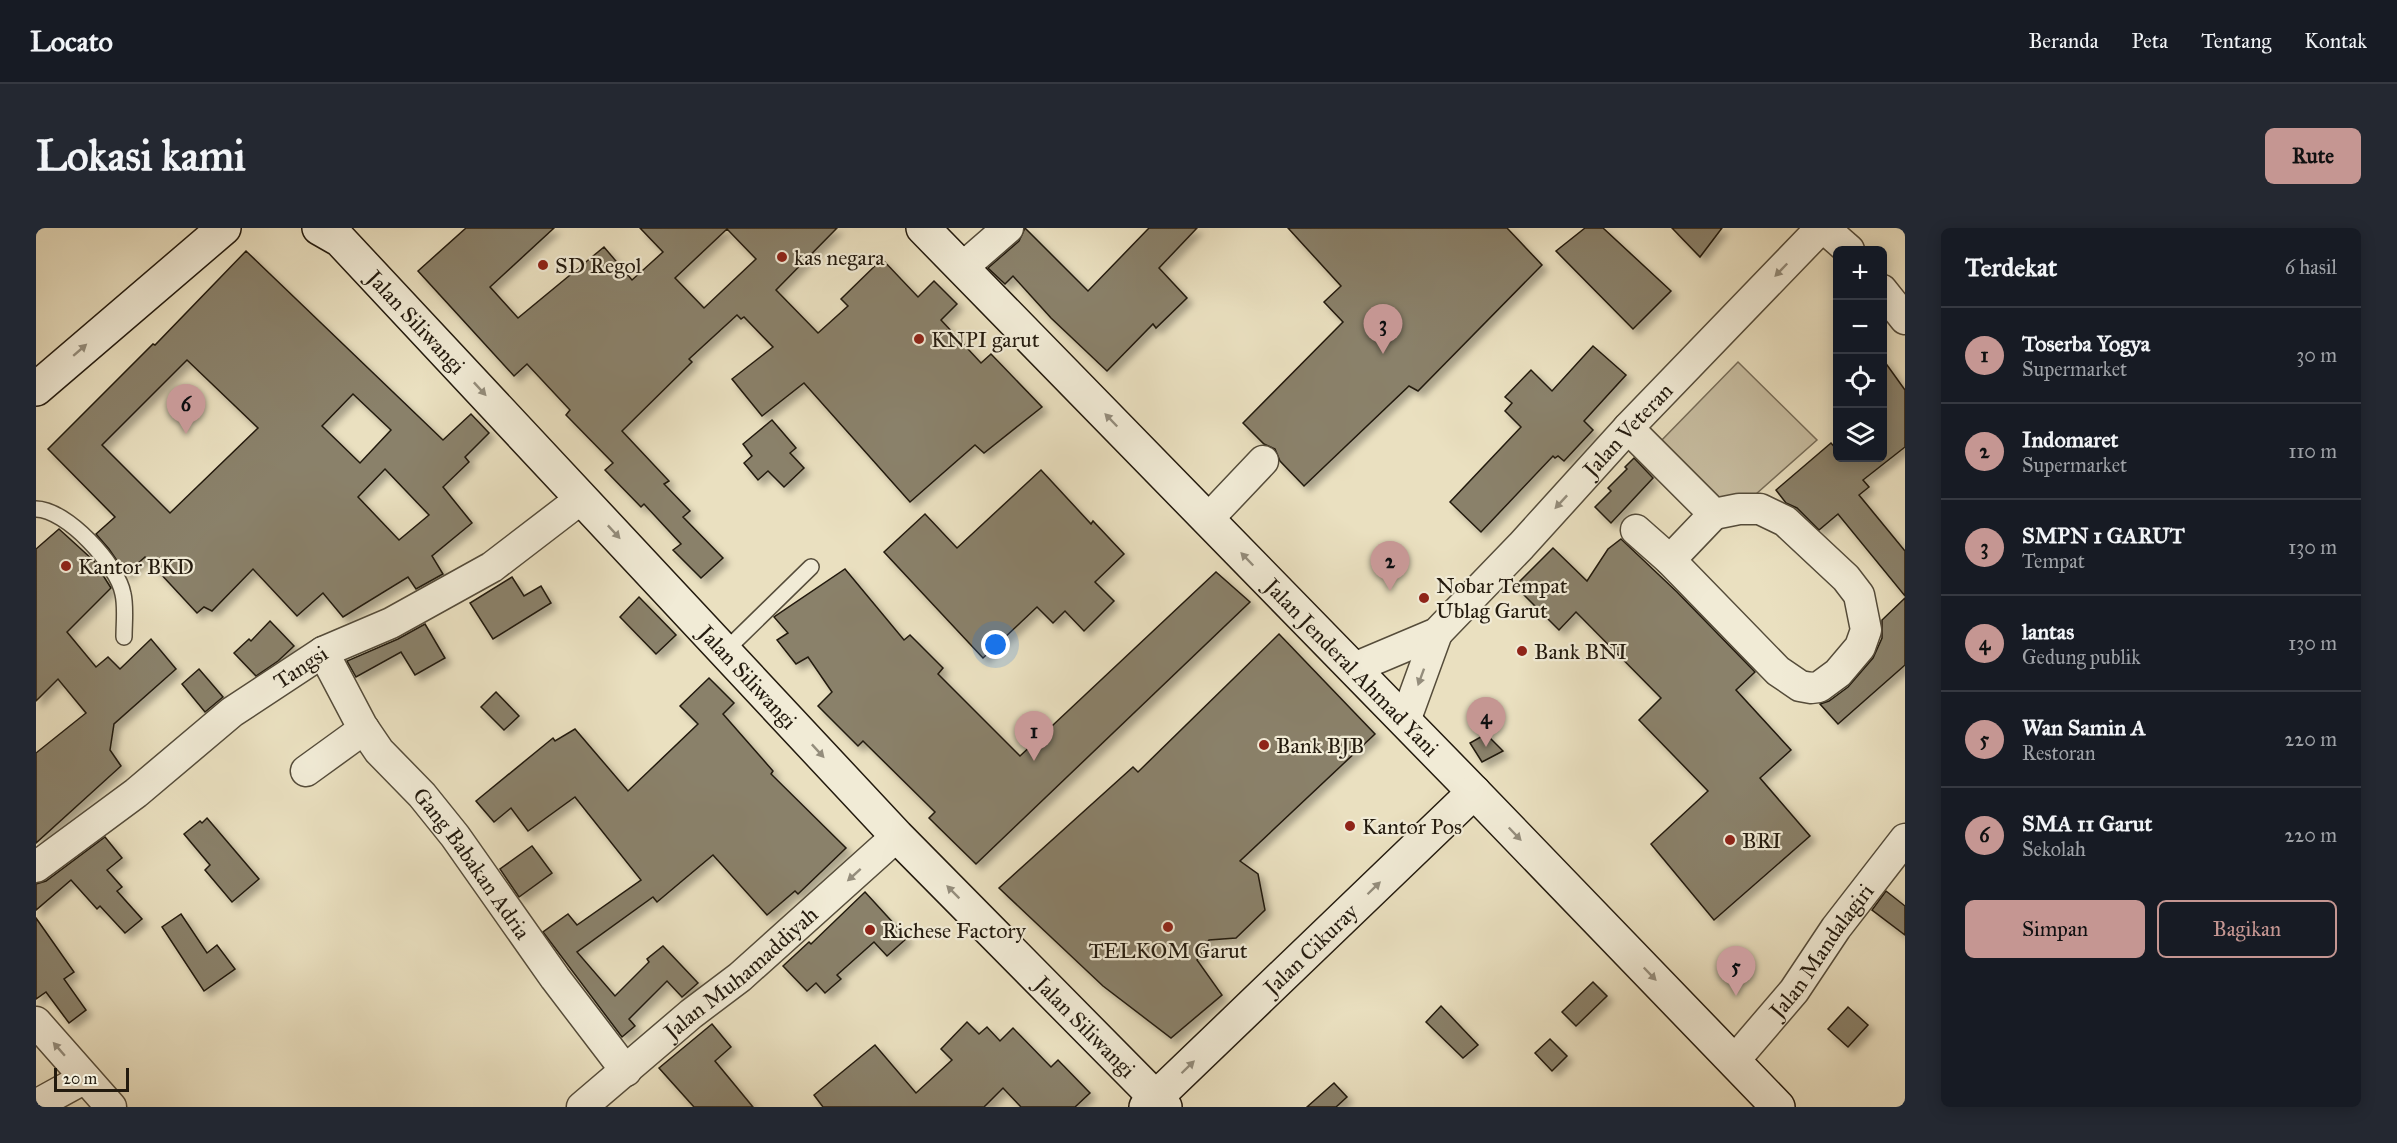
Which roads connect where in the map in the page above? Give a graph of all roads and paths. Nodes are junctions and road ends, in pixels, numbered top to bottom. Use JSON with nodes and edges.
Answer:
{"nodes":[{"id":1,"x":224,"y":228,"type":"edge"},
{"id":2,"x":923,"y":228,"type":"edge"},
{"id":3,"x":1008,"y":228,"type":"edge"},
{"id":4,"x":1822,"y":228,"type":"edge"},
{"id":5,"x":337,"y":232,"type":"edge"},
{"id":6,"x":1844,"y":246,"type":"edge"},
{"id":7,"x":962,"y":268,"type":"junction"},
{"id":8,"x":1887,"y":296,"type":"edge"},
{"id":9,"x":1905,"y":319,"type":"edge"},
{"id":10,"x":36,"y":388,"type":"edge"},
{"id":11,"x":1628,"y":428,"type":"junction"},
{"id":12,"x":1263,"y":461,"type":"dead end"},
{"id":13,"x":582,"y":498,"type":"junction"},
{"id":14,"x":36,"y":509,"type":"edge"},
{"id":15,"x":1714,"y":514,"type":"junction"},
{"id":16,"x":1208,"y":519,"type":"junction"},
{"id":17,"x":1636,"y":530,"type":"dead end"},
{"id":18,"x":1670,"y":560,"type":"junction"},
{"id":19,"x":811,"y":567,"type":"dead end"},
{"id":20,"x":1437,"y":633,"type":"junction"},
{"id":21,"x":124,"y":637,"type":"dead end"},
{"id":22,"x":725,"y":651,"type":"junction"},
{"id":23,"x":323,"y":652,"type":"junction"},
{"id":24,"x":1354,"y":668,"type":"junction"},
{"id":25,"x":1405,"y":721,"type":"junction"},
{"id":26,"x":364,"y":729,"type":"junction"},
{"id":27,"x":306,"y":771,"type":"dead end"},
{"id":28,"x":1474,"y":792,"type":"junction"},
{"id":29,"x":897,"y":836,"type":"junction"},
{"id":30,"x":1905,"y":839,"type":"edge"},
{"id":31,"x":36,"y":867,"type":"edge"},
{"id":32,"x":36,"y":1022,"type":"edge"},
{"id":33,"x":1734,"y":1061,"type":"junction"},
{"id":34,"x":626,"y":1071,"type":"junction"},
{"id":35,"x":85,"y":1078,"type":"junction"},
{"id":36,"x":36,"y":1104,"type":"edge"},
{"id":37,"x":1156,"y":1104,"type":"edge"},
{"id":38,"x":111,"y":1107,"type":"edge"},
{"id":39,"x":582,"y":1107,"type":"edge"},
{"id":40,"x":1778,"y":1107,"type":"edge"}],
"edges":[{"from":10,"to":1,"type":"street","one_way":true},
{"from":2,"to":7,"type":"street","name":"Jalan Jenderal Ahmad Yani"},
{"from":3,"to":7,"type":"street"},
{"from":4,"to":6,"type":"street"},
{"from":4,"to":11,"type":"street","name":"Jalan Veteran","one_way":true},
{"from":5,"to":13,"type":"street","name":"Jalan Siliwangi","one_way":true},
{"from":16,"to":7,"type":"street","name":"Jalan Jenderal Ahmad Yani","one_way":true},
{"from":8,"to":9,"type":"street"},
{"from":11,"to":15,"type":"street"},
{"from":11,"to":20,"type":"street","name":"Jalan Veteran","one_way":true},
{"from":12,"to":16,"type":"street"},
{"from":13,"to":22,"type":"street","name":"Jalan Siliwangi","one_way":true},
{"from":13,"to":23,"type":"street","name":"Tangsi"},
{"from":14,"to":21,"type":"lane"},
{"from":15,"to":18,"type":"street"},
{"from":15,"to":18,"type":"street"},
{"from":24,"to":16,"type":"street","name":"Jalan Jenderal Ahmad Yani","one_way":true},
{"from":17,"to":18,"type":"street"},
{"from":19,"to":22,"type":"lane"},
{"from":20,"to":24,"type":"street","name":"Jalan Veteran"},
{"from":20,"to":25,"type":"street","name":"Jalan Veteran","one_way":true},
{"from":22,"to":29,"type":"street","name":"Jalan Siliwangi","one_way":true},
{"from":23,"to":26,"type":"street","name":"Gang Babakan Adria"},
{"from":23,"to":31,"type":"street","name":"Tangsi"},
{"from":24,"to":25,"type":"street","name":"Jalan Jenderal Ahmad Yani"},
{"from":25,"to":28,"type":"street","name":"Jalan Jenderal Ahmad Yani"},
{"from":26,"to":27,"type":"street"},
{"from":26,"to":34,"type":"street","name":"Gang Babakan Adria"},
{"from":28,"to":33,"type":"street","name":"Jalan Jenderal Ahmad Yani","one_way":true},
{"from":37,"to":28,"type":"street","name":"Jalan Cikuray","one_way":true},
{"from":29,"to":34,"type":"street","name":"Jalan Muhamaddiyah","one_way":true},
{"from":37,"to":29,"type":"street","name":"Jalan Siliwangi","one_way":true},
{"from":30,"to":33,"type":"street","name":"Jalan Mandalagiri"},
{"from":35,"to":32,"type":"street","one_way":true},
{"from":33,"to":40,"type":"street","name":"Jalan Jenderal Ahmad Yani"},
{"from":34,"to":39,"type":"street","name":"Jalan Muhamaddiyah"},
{"from":35,"to":36,"type":"street"},
{"from":35,"to":38,"type":"street"}]}
